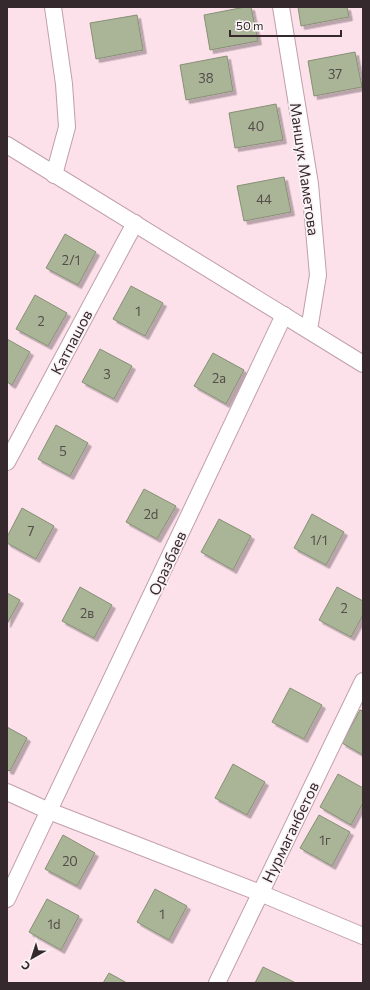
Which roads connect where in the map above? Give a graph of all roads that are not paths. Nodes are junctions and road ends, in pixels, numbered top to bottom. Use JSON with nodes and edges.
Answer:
{"nodes":[{"id":1,"x":53,"y":7,"type":"edge"},
{"id":2,"x":282,"y":7,"type":"edge"},
{"id":3,"x":7,"y":145,"type":"edge"},
{"id":4,"x":54,"y":175,"type":"junction"},
{"id":5,"x":134,"y":222,"type":"junction"},
{"id":6,"x":284,"y":315,"type":"junction"},
{"id":7,"x":309,"y":330,"type":"junction"},
{"id":8,"x":363,"y":364,"type":"edge"},
{"id":9,"x":7,"y":462,"type":"edge"},
{"id":10,"x":363,"y":681,"type":"edge"},
{"id":11,"x":7,"y":792,"type":"edge"},
{"id":12,"x":49,"y":811,"type":"junction"},
{"id":13,"x":260,"y":893,"type":"junction"},
{"id":14,"x":7,"y":899,"type":"edge"},
{"id":15,"x":363,"y":936,"type":"edge"},
{"id":16,"x":217,"y":983,"type":"edge"}],
"edges":[{"from":1,"to":4,"type":"street"},
{"from":2,"to":7,"type":"street","name":"Маншук Маметова"},
{"from":3,"to":4,"type":"street"},
{"from":4,"to":5,"type":"street"},
{"from":5,"to":6,"type":"street"},
{"from":5,"to":9,"type":"street","name":"Катпашов"},
{"from":6,"to":7,"type":"street"},
{"from":6,"to":12,"type":"street","name":"Оразбаев"},
{"from":7,"to":8,"type":"street"},
{"from":10,"to":13,"type":"street","name":"Нурмаганбетов"},
{"from":11,"to":12,"type":"street"},
{"from":12,"to":13,"type":"street"},
{"from":12,"to":14,"type":"street","name":"Оразбаев"},
{"from":13,"to":15,"type":"street"},
{"from":13,"to":16,"type":"street","name":"Нурмаганбетов"}]}
